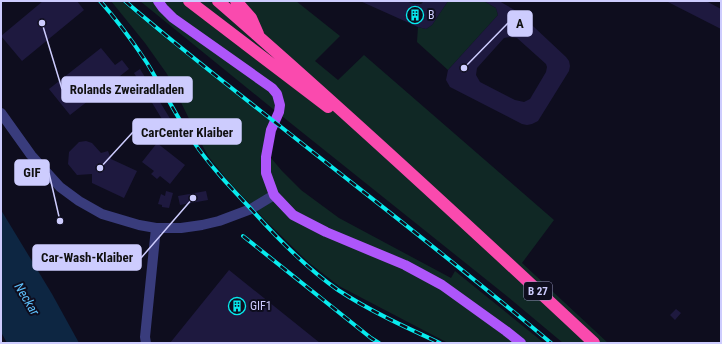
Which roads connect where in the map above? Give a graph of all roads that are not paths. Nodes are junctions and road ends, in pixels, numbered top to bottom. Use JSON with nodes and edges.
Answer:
{"nodes":[{"id":1,"x":158,"y":1,"type":"edge"},
{"id":2,"x":189,"y":1,"type":"edge"},
{"id":3,"x":218,"y":1,"type":"edge"},
{"id":4,"x":236,"y":1,"type":"edge"},
{"id":5,"x":261,"y":38,"type":"junction"},
{"id":6,"x":1,"y":113,"type":"edge"},
{"id":7,"x":362,"y":128,"type":"junction"},
{"id":8,"x":274,"y":195,"type":"junction"},
{"id":9,"x":156,"y":228,"type":"junction"},
{"id":10,"x":146,"y":343,"type":"edge"},
{"id":11,"x":521,"y":343,"type":"edge"},
{"id":12,"x":594,"y":343,"type":"edge"}],
"edges":[{"from":1,"to":8,"type":"main road"},
{"from":2,"to":7,"type":"highway"},
{"from":3,"to":5,"type":"highway","number":"B 27"},
{"from":4,"to":5,"type":"highway"},
{"from":5,"to":7,"type":"highway","number":"B 27"},
{"from":6,"to":9,"type":"street"},
{"from":7,"to":12,"type":"highway","number":"B 27"},
{"from":8,"to":9,"type":"street"},
{"from":8,"to":11,"type":"main road"},
{"from":9,"to":10,"type":"street"}]}
